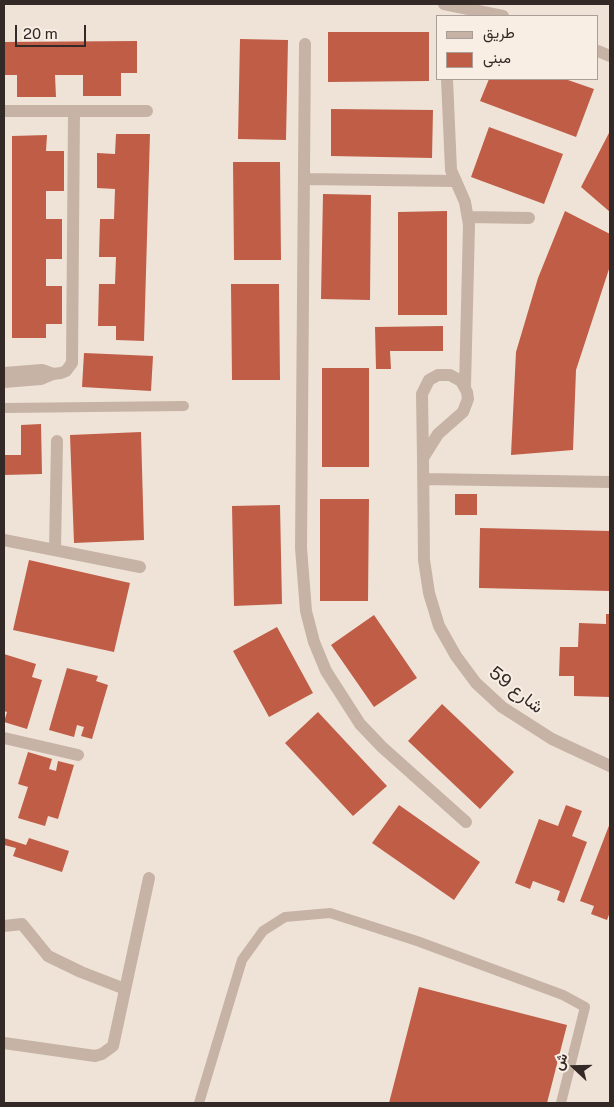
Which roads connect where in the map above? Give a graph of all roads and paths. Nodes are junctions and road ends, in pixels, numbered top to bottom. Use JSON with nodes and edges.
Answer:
{"nodes":[{"id":1,"x":444,"y":4,"type":"edge"},
{"id":2,"x":462,"y":5,"type":"edge"},
{"id":3,"x":500,"y":15,"type":"edge"},
{"id":4,"x":305,"y":44,"type":"dead end"},
{"id":5,"x":447,"y":80,"type":"edge"},
{"id":6,"x":4,"y":111,"type":"edge"},
{"id":7,"x":74,"y":111,"type":"junction"},
{"id":8,"x":147,"y":111,"type":"dead end"},
{"id":9,"x":304,"y":179,"type":"junction"},
{"id":10,"x":454,"y":180,"type":"junction"},
{"id":11,"x":468,"y":217,"type":"junction"},
{"id":12,"x":529,"y":218,"type":"dead end"},
{"id":13,"x":4,"y":373,"type":"edge"},
{"id":14,"x":53,"y":374,"type":"junction"},
{"id":15,"x":4,"y":382,"type":"edge"},
{"id":16,"x":465,"y":386,"type":"junction"},
{"id":17,"x":184,"y":406,"type":"dead end"},
{"id":18,"x":4,"y":408,"type":"edge"},
{"id":19,"x":57,"y":442,"type":"dead end"},
{"id":20,"x":423,"y":458,"type":"junction"},
{"id":21,"x":424,"y":478,"type":"junction"},
{"id":22,"x":610,"y":482,"type":"edge"},
{"id":23,"x":4,"y":540,"type":"edge"},
{"id":24,"x":55,"y":550,"type":"junction"},
{"id":25,"x":140,"y":567,"type":"dead end"},
{"id":26,"x":4,"y":738,"type":"edge"},
{"id":27,"x":78,"y":755,"type":"dead end"},
{"id":28,"x":610,"y":766,"type":"edge"},
{"id":29,"x":466,"y":822,"type":"dead end"},
{"id":30,"x":148,"y":878,"type":"dead end"},
{"id":31,"x":4,"y":926,"type":"edge"},
{"id":32,"x":126,"y":989,"type":"junction"},
{"id":33,"x":4,"y":1043,"type":"edge"},
{"id":34,"x":199,"y":1103,"type":"edge"},
{"id":35,"x":561,"y":1103,"type":"edge"}],
"edges":[{"from":1,"to":2,"type":"street"},
{"from":2,"to":3,"type":"street"},
{"from":4,"to":9,"type":"street"},
{"from":5,"to":10,"type":"street"},
{"from":6,"to":7,"type":"street"},
{"from":7,"to":8,"type":"street"},
{"from":7,"to":14,"type":"street"},
{"from":9,"to":10,"type":"street"},
{"from":9,"to":29,"type":"street"},
{"from":10,"to":11,"type":"street"},
{"from":11,"to":12,"type":"street"},
{"from":11,"to":16,"type":"street"},
{"from":13,"to":14,"type":"street"},
{"from":14,"to":15,"type":"street"},
{"from":16,"to":20,"type":"street"},
{"from":16,"to":20,"type":"street","name":"شارع 59"},
{"from":17,"to":18,"type":"lane"},
{"from":19,"to":24,"type":"street"},
{"from":20,"to":21,"type":"street","name":"شارع 59"},
{"from":21,"to":22,"type":"street"},
{"from":21,"to":28,"type":"street","name":"شارع 59"},
{"from":23,"to":24,"type":"street"},
{"from":24,"to":25,"type":"street"},
{"from":26,"to":27,"type":"street"},
{"from":30,"to":32,"type":"street"},
{"from":31,"to":32,"type":"street"},
{"from":32,"to":33,"type":"street"},
{"from":34,"to":35,"type":"lane"}]}
